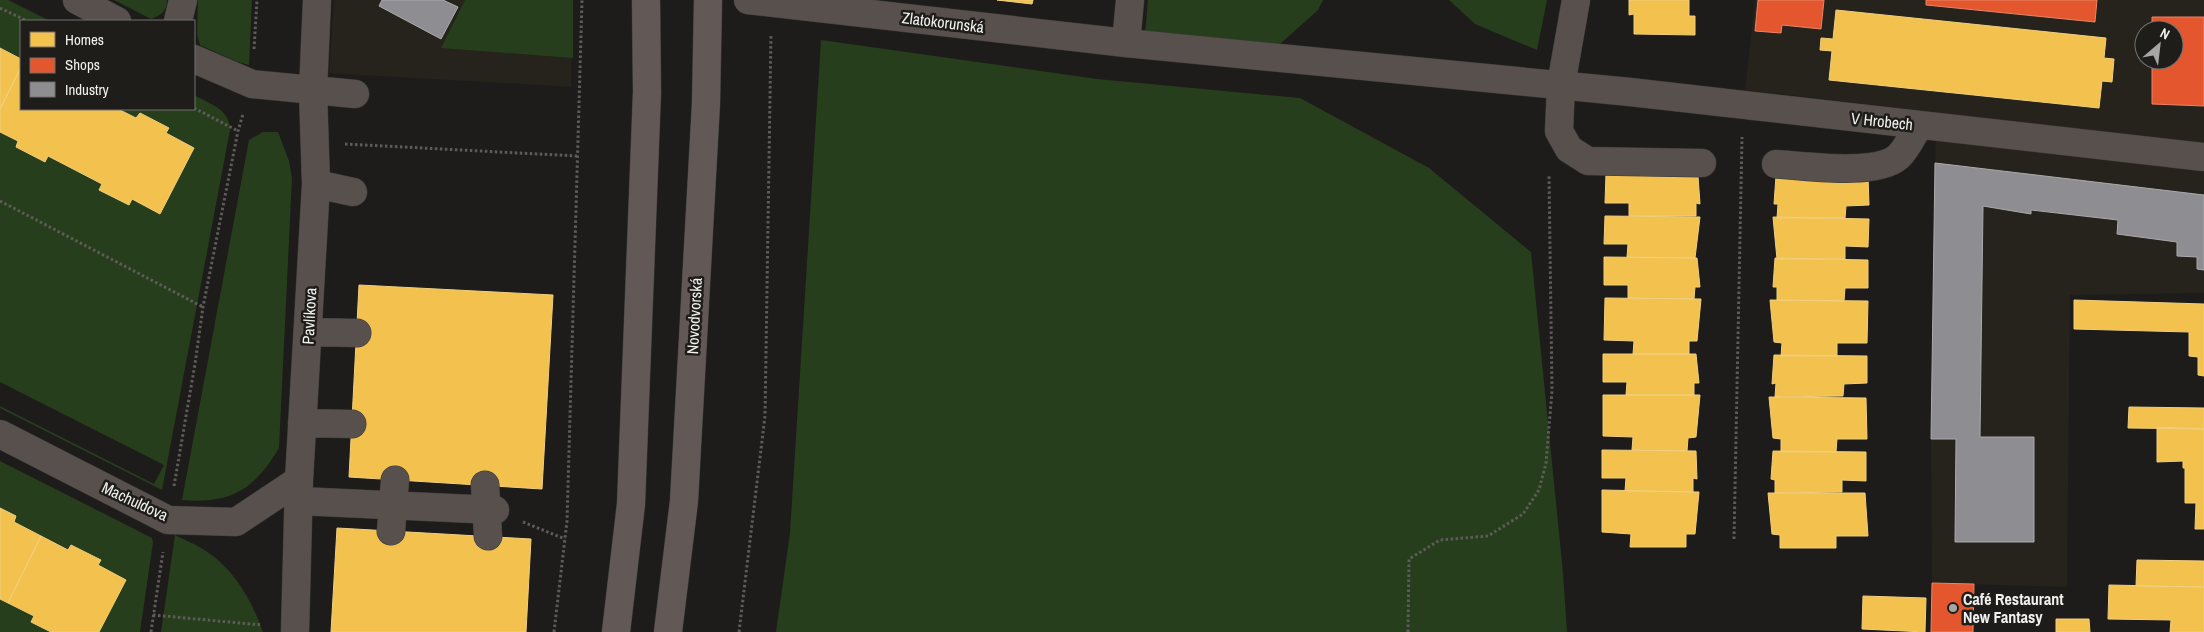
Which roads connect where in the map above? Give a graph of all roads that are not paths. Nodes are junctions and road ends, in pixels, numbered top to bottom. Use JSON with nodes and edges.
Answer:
{"nodes":[{"id":1,"x":77,"y":0,"type":"edge"},
{"id":2,"x":183,"y":0,"type":"edge"},
{"id":3,"x":317,"y":0,"type":"edge"},
{"id":4,"x":646,"y":0,"type":"edge"},
{"id":5,"x":708,"y":0,"type":"edge"},
{"id":6,"x":748,"y":0,"type":"edge"},
{"id":7,"x":1130,"y":0,"type":"edge"},
{"id":8,"x":1576,"y":0,"type":"edge"},
{"id":9,"x":115,"y":20,"type":"edge"},
{"id":10,"x":178,"y":20,"type":"edge"},
{"id":11,"x":1132,"y":43,"type":"junction"},
{"id":12,"x":195,"y":59,"type":"edge"},
{"id":13,"x":1561,"y":85,"type":"junction"},
{"id":14,"x":313,"y":91,"type":"junction"},
{"id":15,"x":355,"y":94,"type":"dead end"},
{"id":16,"x":1919,"y":125,"type":"junction"},
{"id":17,"x":2204,"y":157,"type":"edge"},
{"id":18,"x":1702,"y":163,"type":"dead end"},
{"id":19,"x":1776,"y":164,"type":"dead end"},
{"id":20,"x":316,"y":184,"type":"junction"},
{"id":21,"x":354,"y":192,"type":"dead end"},
{"id":22,"x":308,"y":332,"type":"junction"},
{"id":23,"x":357,"y":332,"type":"dead end"},
{"id":24,"x":302,"y":422,"type":"junction"},
{"id":25,"x":352,"y":424,"type":"dead end"},
{"id":26,"x":0,"y":434,"type":"edge"},
{"id":27,"x":299,"y":490,"type":"junction"},
{"id":28,"x":488,"y":536,"type":"dead end"},
{"id":29,"x":295,"y":630,"type":"edge"},
{"id":30,"x":616,"y":632,"type":"edge"},
{"id":31,"x":668,"y":632,"type":"edge"}],
"edges":[{"from":1,"to":9,"type":"street"},
{"from":2,"to":10,"type":"street"},
{"from":3,"to":14,"type":"street","name":"Pavlíkova"},
{"from":4,"to":30,"type":"main road"},
{"from":5,"to":31,"type":"main road","name":"Novodvorská"},
{"from":6,"to":11,"type":"street","name":"Zlatokorunská"},
{"from":7,"to":11,"type":"street"},
{"from":8,"to":13,"type":"street"},
{"from":11,"to":13,"type":"street","name":"Zlatokorunská"},
{"from":12,"to":14,"type":"street"},
{"from":13,"to":16,"type":"street","name":"V Hrobech"},
{"from":13,"to":18,"type":"street"},
{"from":14,"to":15,"type":"street"},
{"from":14,"to":20,"type":"street","name":"Pavlíkova"},
{"from":16,"to":17,"type":"street","name":"V Hrobech"},
{"from":16,"to":19,"type":"street"},
{"from":20,"to":21,"type":"street"},
{"from":20,"to":22,"type":"street","name":"Pavlíkova"},
{"from":22,"to":23,"type":"street"},
{"from":22,"to":24,"type":"street","name":"Pavlíkova"},
{"from":24,"to":25,"type":"street"},
{"from":24,"to":27,"type":"street","name":"Pavlíkova"},
{"from":26,"to":27,"type":"street","name":"Machuldova"},
{"from":27,"to":28,"type":"street"},
{"from":27,"to":29,"type":"street","name":"Pavlíkova"}]}
